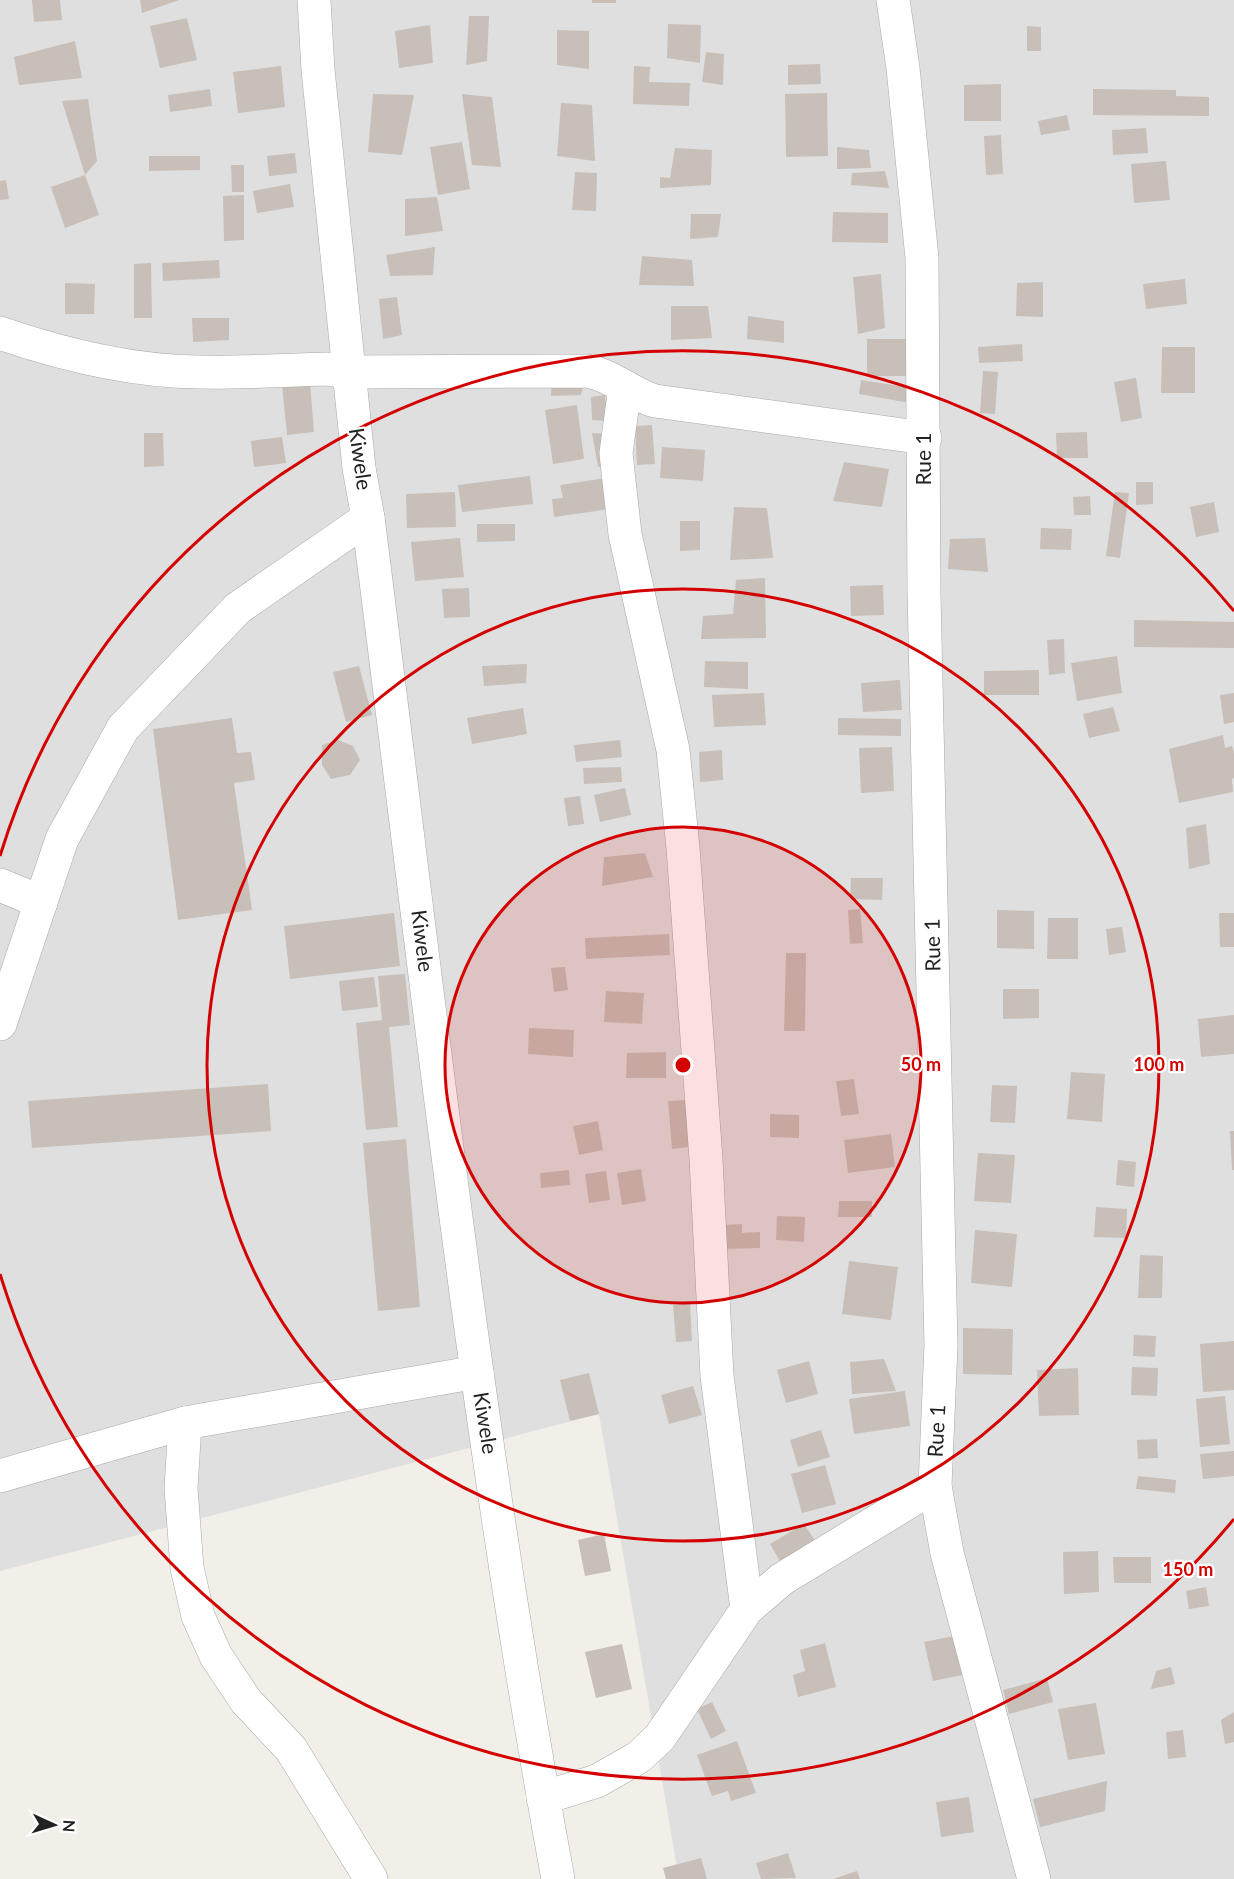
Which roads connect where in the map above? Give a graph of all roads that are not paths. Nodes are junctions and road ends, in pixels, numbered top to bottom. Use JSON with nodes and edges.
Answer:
{"nodes":[{"id":1,"x":314,"y":0,"type":"edge"},
{"id":2,"x":893,"y":0,"type":"edge"},
{"id":3,"x":0,"y":333,"type":"edge"},
{"id":4,"x":350,"y":371,"type":"junction"},
{"id":5,"x":625,"y":387,"type":"junction"},
{"id":6,"x":925,"y":438,"type":"junction"},
{"id":7,"x":368,"y":518,"type":"junction"},
{"id":8,"x":0,"y":885,"type":"edge"},
{"id":9,"x":41,"y":902,"type":"junction"},
{"id":10,"x":0,"y":1024,"type":"edge"},
{"id":11,"x":477,"y":1372,"type":"junction"},
{"id":12,"x":185,"y":1423,"type":"junction"},
{"id":13,"x":0,"y":1476,"type":"edge"},
{"id":14,"x":935,"y":1486,"type":"junction"},
{"id":15,"x":747,"y":1609,"type":"junction"},
{"id":16,"x":543,"y":1798,"type":"junction"},
{"id":17,"x":371,"y":1879,"type":"edge"},
{"id":18,"x":558,"y":1879,"type":"edge"},
{"id":19,"x":1034,"y":1879,"type":"edge"}],
"edges":[{"from":1,"to":4,"type":"street","name":"Kiwele"},
{"from":2,"to":6,"type":"street","name":"Rue 1"},
{"from":3,"to":4,"type":"street"},
{"from":4,"to":5,"type":"street"},
{"from":4,"to":7,"type":"street","name":"Kiwele"},
{"from":5,"to":6,"type":"street"},
{"from":5,"to":15,"type":"street"},
{"from":6,"to":14,"type":"street","name":"Rue 1"},
{"from":7,"to":9,"type":"street"},
{"from":7,"to":11,"type":"street","name":"Kiwele"},
{"from":8,"to":9,"type":"street"},
{"from":9,"to":10,"type":"street"},
{"from":11,"to":12,"type":"street"},
{"from":11,"to":16,"type":"street","name":"Kiwele"},
{"from":12,"to":13,"type":"street"},
{"from":12,"to":17,"type":"street"},
{"from":14,"to":15,"type":"street"},
{"from":14,"to":19,"type":"street","name":"Rue 1"},
{"from":15,"to":16,"type":"street"},
{"from":16,"to":18,"type":"street","name":"Kiwele"}]}
